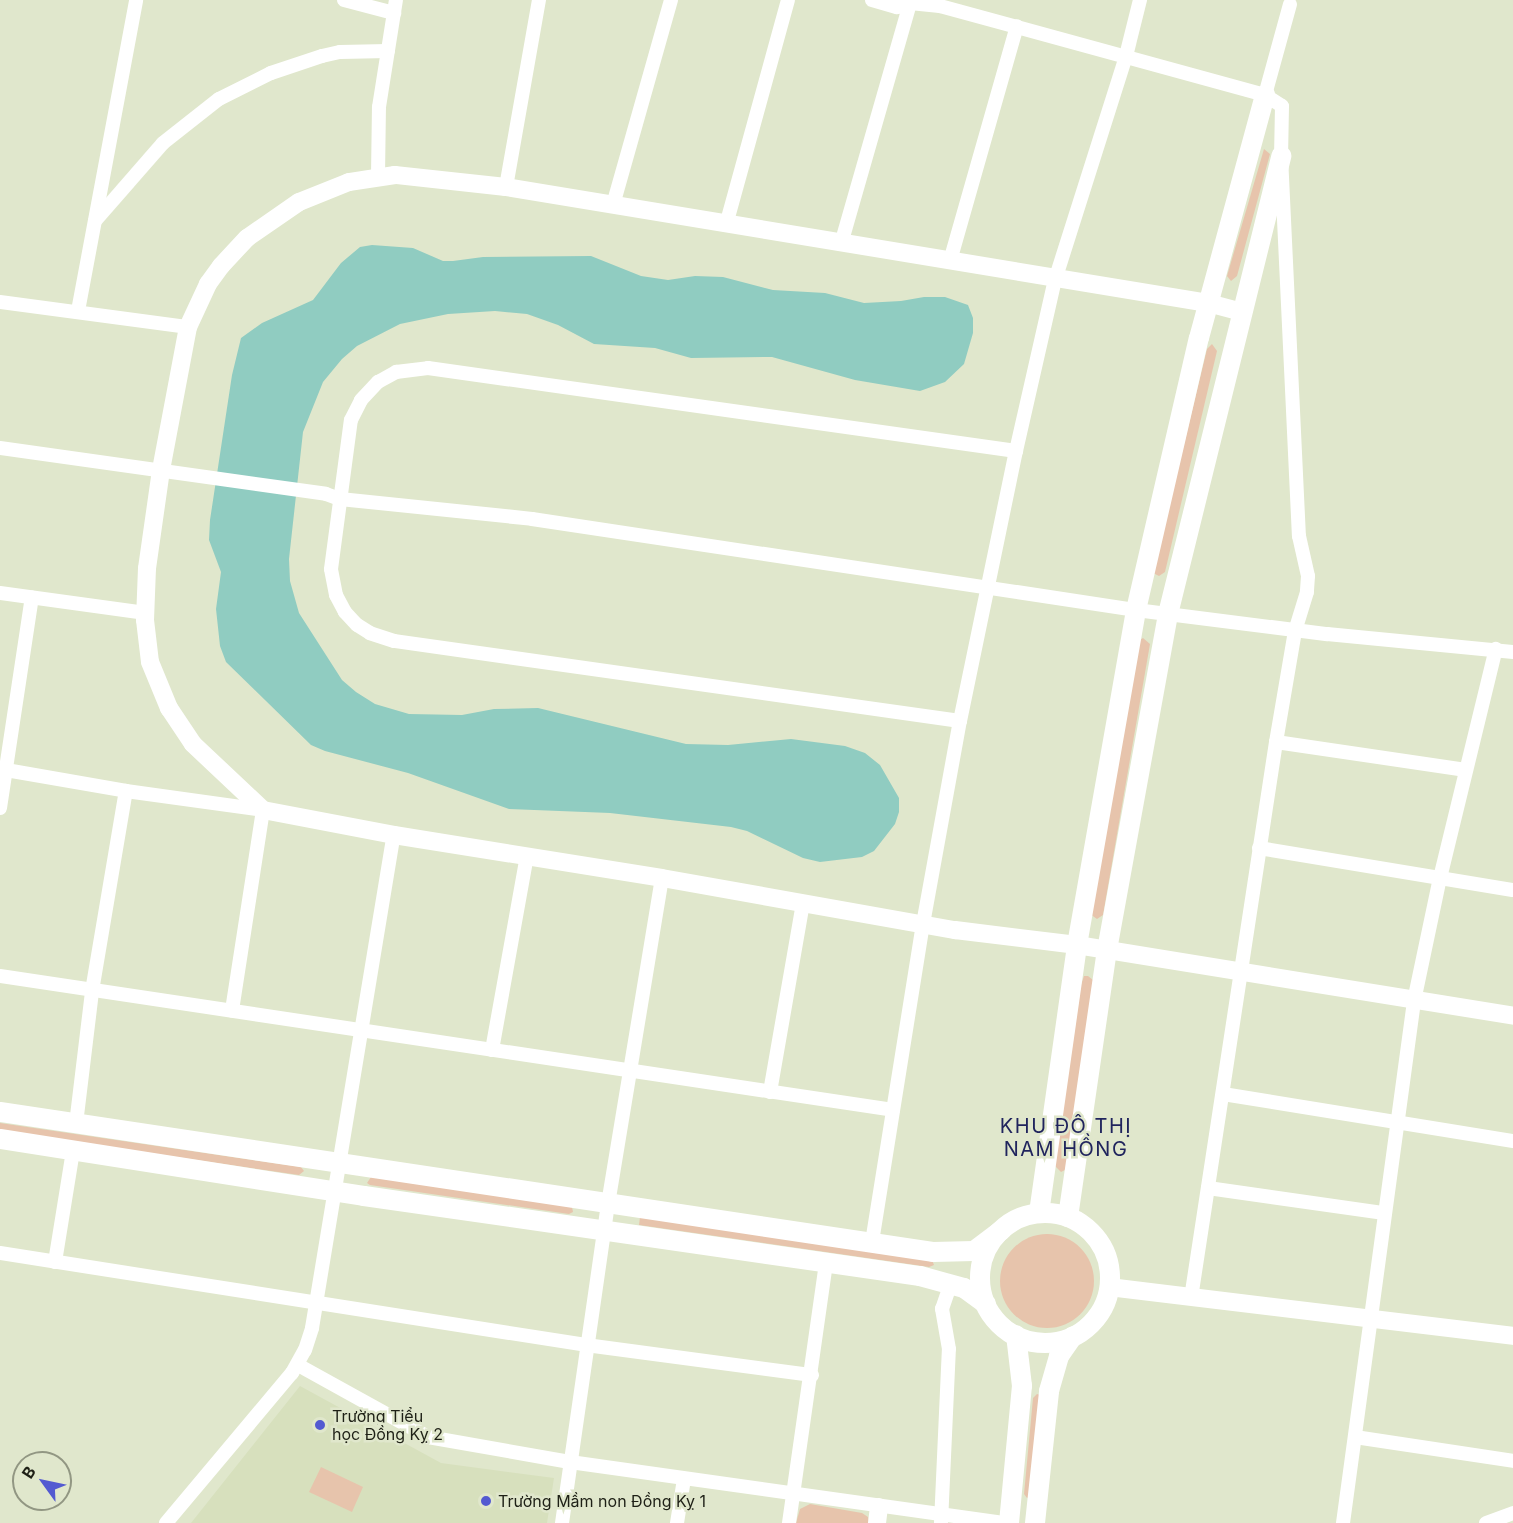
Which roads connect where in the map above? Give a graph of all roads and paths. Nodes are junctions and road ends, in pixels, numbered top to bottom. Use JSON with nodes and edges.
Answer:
{"nodes":[{"id":1,"x":136,"y":0,"type":"edge"},
{"id":2,"x":344,"y":0,"type":"edge"},
{"id":3,"x":539,"y":0,"type":"edge"},
{"id":4,"x":670,"y":0,"type":"edge"},
{"id":5,"x":788,"y":0,"type":"edge"},
{"id":6,"x":872,"y":0,"type":"edge"},
{"id":7,"x":1140,"y":0,"type":"edge"},
{"id":8,"x":911,"y":2,"type":"edge"},
{"id":9,"x":1290,"y":4,"type":"dead end"},
{"id":10,"x":395,"y":6,"type":"edge"},
{"id":11,"x":1017,"y":26,"type":"junction"},
{"id":12,"x":388,"y":51,"type":"junction"},
{"id":13,"x":1126,"y":56,"type":"junction"},
{"id":14,"x":1265,"y":95,"type":"junction"},
{"id":15,"x":1281,"y":156,"type":"junction"},
{"id":16,"x":378,"y":176,"type":"junction"},
{"id":17,"x":506,"y":187,"type":"junction"},
{"id":18,"x":613,"y":205,"type":"junction"},
{"id":19,"x":95,"y":221,"type":"junction"},
{"id":20,"x":726,"y":225,"type":"junction"},
{"id":21,"x":842,"y":244,"type":"junction"},
{"id":22,"x":950,"y":261,"type":"junction"},
{"id":23,"x":1056,"y":280,"type":"junction"},
{"id":24,"x":0,"y":302,"type":"edge"},
{"id":25,"x":1208,"y":303,"type":"junction"},
{"id":26,"x":78,"y":311,"type":"junction"},
{"id":27,"x":1242,"y":312,"type":"junction"},
{"id":28,"x":188,"y":327,"type":"junction"},
{"id":29,"x":0,"y":448,"type":"edge"},
{"id":30,"x":1016,"y":451,"type":"junction"},
{"id":31,"x":161,"y":470,"type":"junction"},
{"id":32,"x":340,"y":499,"type":"junction"},
{"id":33,"x":987,"y":588,"type":"junction"},
{"id":34,"x":0,"y":593,"type":"edge"},
{"id":35,"x":32,"y":597,"type":"junction"},
{"id":36,"x":1136,"y":610,"type":"junction"},
{"id":37,"x":146,"y":613,"type":"junction"},
{"id":38,"x":1168,"y":614,"type":"junction"},
{"id":39,"x":1295,"y":631,"type":"junction"},
{"id":40,"x":1496,"y":649,"type":"junction"},
{"id":41,"x":1513,"y":652,"type":"edge"},
{"id":42,"x":960,"y":722,"type":"junction"},
{"id":43,"x":1276,"y":742,"type":"junction"},
{"id":44,"x":6,"y":770,"type":"junction"},
{"id":45,"x":1466,"y":770,"type":"junction"},
{"id":46,"x":234,"y":782,"type":"junction"},
{"id":47,"x":126,"y":791,"type":"junction"},
{"id":48,"x":224,"y":805,"type":"junction"},
{"id":49,"x":0,"y":808,"type":"edge"},
{"id":50,"x":263,"y":810,"type":"junction"},
{"id":51,"x":394,"y":835,"type":"junction"},
{"id":52,"x":1259,"y":848,"type":"junction"},
{"id":53,"x":527,"y":856,"type":"junction"},
{"id":54,"x":662,"y":878,"type":"junction"},
{"id":55,"x":1440,"y":878,"type":"junction"},
{"id":56,"x":1513,"y":890,"type":"edge"},
{"id":57,"x":803,"y":903,"type":"junction"},
{"id":58,"x":923,"y":924,"type":"junction"},
{"id":59,"x":1077,"y":945,"type":"junction"},
{"id":60,"x":1107,"y":950,"type":"junction"},
{"id":61,"x":1239,"y":973,"type":"junction"},
{"id":62,"x":0,"y":976,"type":"edge"},
{"id":63,"x":92,"y":991,"type":"junction"},
{"id":64,"x":1414,"y":1001,"type":"junction"},
{"id":65,"x":232,"y":1011,"type":"junction"},
{"id":66,"x":1513,"y":1016,"type":"edge"},
{"id":67,"x":363,"y":1031,"type":"junction"},
{"id":68,"x":492,"y":1050,"type":"junction"},
{"id":69,"x":629,"y":1071,"type":"junction"},
{"id":70,"x":770,"y":1092,"type":"junction"},
{"id":71,"x":1222,"y":1094,"type":"junction"},
{"id":72,"x":893,"y":1110,"type":"junction"},
{"id":73,"x":0,"y":1112,"type":"edge"},
{"id":74,"x":1397,"y":1123,"type":"junction"},
{"id":75,"x":76,"y":1124,"type":"junction"},
{"id":76,"x":0,"y":1139,"type":"edge"},
{"id":77,"x":1513,"y":1141,"type":"edge"},
{"id":78,"x":73,"y":1151,"type":"junction"},
{"id":79,"x":341,"y":1165,"type":"junction"},
{"id":80,"x":1208,"y":1188,"type":"junction"},
{"id":81,"x":337,"y":1192,"type":"junction"},
{"id":82,"x":608,"y":1204,"type":"junction"},
{"id":83,"x":1384,"y":1212,"type":"junction"},
{"id":84,"x":1039,"y":1213,"type":"junction"},
{"id":85,"x":1068,"y":1217,"type":"junction"},
{"id":86,"x":604,"y":1229,"type":"junction"},
{"id":87,"x":1001,"y":1231,"type":"junction"},
{"id":88,"x":872,"y":1242,"type":"junction"},
{"id":89,"x":0,"y":1253,"type":"edge"},
{"id":90,"x":55,"y":1262,"type":"junction"},
{"id":91,"x":826,"y":1264,"type":"junction"},
{"id":92,"x":951,"y":1283,"type":"junction"},
{"id":93,"x":1109,"y":1287,"type":"junction"},
{"id":94,"x":1191,"y":1298,"type":"junction"},
{"id":95,"x":318,"y":1302,"type":"junction"},
{"id":96,"x":986,"y":1304,"type":"junction"},
{"id":97,"x":1369,"y":1320,"type":"junction"},
{"id":98,"x":1016,"y":1335,"type":"junction"},
{"id":99,"x":1073,"y":1336,"type":"junction"},
{"id":100,"x":1513,"y":1336,"type":"edge"},
{"id":101,"x":586,"y":1345,"type":"junction"},
{"id":102,"x":298,"y":1365,"type":"junction"},
{"id":103,"x":812,"y":1375,"type":"junction"},
{"id":104,"x":1355,"y":1437,"type":"junction"},
{"id":105,"x":1513,"y":1461,"type":"edge"},
{"id":106,"x":570,"y":1462,"type":"junction"},
{"id":107,"x":684,"y":1479,"type":"junction"},
{"id":108,"x":794,"y":1493,"type":"junction"},
{"id":109,"x":1513,"y":1513,"type":"edge"},
{"id":110,"x":878,"y":1515,"type":"edge"},
{"id":111,"x":941,"y":1519,"type":"edge"},
{"id":112,"x":166,"y":1523,"type":"edge"},
{"id":113,"x":562,"y":1523,"type":"edge"},
{"id":114,"x":677,"y":1523,"type":"edge"},
{"id":115,"x":789,"y":1523,"type":"edge"},
{"id":116,"x":1002,"y":1523,"type":"edge"},
{"id":117,"x":1009,"y":1523,"type":"edge"},
{"id":118,"x":1035,"y":1523,"type":"edge"},
{"id":119,"x":1343,"y":1523,"type":"edge"},
{"id":120,"x":1486,"y":1523,"type":"edge"}],
"edges":[{"from":1,"to":19,"type":"street"},
{"from":2,"to":10,"type":"street"},
{"from":3,"to":17,"type":"street"},
{"from":4,"to":18,"type":"street"},
{"from":5,"to":20,"type":"street"},
{"from":6,"to":8,"type":"street"},
{"from":7,"to":13,"type":"street"},
{"from":8,"to":11,"type":"street"},
{"from":8,"to":21,"type":"street"},
{"from":9,"to":14,"type":"street"},
{"from":10,"to":12,"type":"street"},
{"from":11,"to":13,"type":"street"},
{"from":11,"to":22,"type":"street"},
{"from":12,"to":16,"type":"street"},
{"from":12,"to":19,"type":"street"},
{"from":13,"to":14,"type":"street"},
{"from":13,"to":23,"type":"street"},
{"from":14,"to":15,"type":"street"},
{"from":14,"to":25,"type":"main road"},
{"from":15,"to":27,"type":"main road"},
{"from":15,"to":39,"type":"street"},
{"from":16,"to":17,"type":"street"},
{"from":16,"to":28,"type":"street"},
{"from":17,"to":18,"type":"street"},
{"from":18,"to":20,"type":"street"},
{"from":19,"to":26,"type":"street"},
{"from":20,"to":21,"type":"street"},
{"from":21,"to":22,"type":"street"},
{"from":22,"to":23,"type":"street"},
{"from":23,"to":25,"type":"street"},
{"from":23,"to":30,"type":"street"},
{"from":24,"to":26,"type":"street"},
{"from":25,"to":27,"type":"street"},
{"from":25,"to":36,"type":"main road"},
{"from":26,"to":28,"type":"street"},
{"from":27,"to":38,"type":"main road"},
{"from":28,"to":31,"type":"street"},
{"from":29,"to":31,"type":"street"},
{"from":30,"to":32,"type":"street"},
{"from":30,"to":33,"type":"street"},
{"from":31,"to":32,"type":"street"},
{"from":31,"to":37,"type":"street"},
{"from":32,"to":33,"type":"street"},
{"from":32,"to":42,"type":"street"},
{"from":33,"to":36,"type":"street"},
{"from":33,"to":42,"type":"street"},
{"from":34,"to":35,"type":"street"},
{"from":35,"to":37,"type":"street"},
{"from":35,"to":44,"type":"street"},
{"from":36,"to":38,"type":"street"},
{"from":36,"to":59,"type":"main road"},
{"from":37,"to":46,"type":"street"},
{"from":38,"to":39,"type":"street"},
{"from":38,"to":60,"type":"main road"},
{"from":39,"to":40,"type":"street"},
{"from":39,"to":43,"type":"street"},
{"from":40,"to":41,"type":"street"},
{"from":40,"to":45,"type":"street"},
{"from":42,"to":58,"type":"street"},
{"from":43,"to":45,"type":"street"},
{"from":43,"to":52,"type":"street"},
{"from":44,"to":47,"type":"street"},
{"from":44,"to":49,"type":"street"},
{"from":45,"to":55,"type":"street"},
{"from":46,"to":48,"type":"street"},
{"from":46,"to":50,"type":"street"},
{"from":47,"to":48,"type":"street"},
{"from":47,"to":63,"type":"street"},
{"from":48,"to":50,"type":"street"},
{"from":50,"to":51,"type":"street"},
{"from":50,"to":65,"type":"street"},
{"from":51,"to":53,"type":"street"},
{"from":51,"to":67,"type":"street"},
{"from":52,"to":55,"type":"street"},
{"from":52,"to":61,"type":"street"},
{"from":53,"to":54,"type":"street"},
{"from":53,"to":68,"type":"street"},
{"from":54,"to":57,"type":"street"},
{"from":54,"to":69,"type":"street"},
{"from":55,"to":56,"type":"street"},
{"from":55,"to":64,"type":"street"},
{"from":57,"to":58,"type":"street"},
{"from":57,"to":70,"type":"street"},
{"from":58,"to":59,"type":"street"},
{"from":58,"to":72,"type":"street"},
{"from":59,"to":60,"type":"street"},
{"from":59,"to":84,"type":"main road"},
{"from":60,"to":61,"type":"street"},
{"from":60,"to":85,"type":"main road"},
{"from":61,"to":64,"type":"street"},
{"from":61,"to":71,"type":"street"},
{"from":62,"to":63,"type":"street"},
{"from":63,"to":65,"type":"street"},
{"from":63,"to":75,"type":"street"},
{"from":64,"to":66,"type":"street"},
{"from":64,"to":74,"type":"street"},
{"from":65,"to":67,"type":"street"},
{"from":67,"to":68,"type":"street"},
{"from":67,"to":79,"type":"street"},
{"from":68,"to":69,"type":"street"},
{"from":69,"to":70,"type":"street"},
{"from":69,"to":82,"type":"street"},
{"from":70,"to":72,"type":"street"},
{"from":71,"to":74,"type":"street"},
{"from":71,"to":80,"type":"street"},
{"from":72,"to":88,"type":"street"},
{"from":73,"to":75,"type":"main road"},
{"from":74,"to":77,"type":"street"},
{"from":74,"to":83,"type":"street"},
{"from":75,"to":79,"type":"main road"},
{"from":76,"to":78,"type":"main road"},
{"from":78,"to":81,"type":"main road"},
{"from":78,"to":90,"type":"street"},
{"from":79,"to":81,"type":"street"},
{"from":79,"to":82,"type":"main road"},
{"from":80,"to":83,"type":"street"},
{"from":80,"to":94,"type":"street"},
{"from":81,"to":86,"type":"main road"},
{"from":81,"to":95,"type":"street"},
{"from":82,"to":86,"type":"street"},
{"from":82,"to":88,"type":"main road"},
{"from":83,"to":97,"type":"street"},
{"from":84,"to":85,"type":"main road"},
{"from":84,"to":87,"type":"main road"},
{"from":85,"to":93,"type":"main road"},
{"from":86,"to":91,"type":"main road"},
{"from":86,"to":101,"type":"street"},
{"from":87,"to":88,"type":"main road"},
{"from":87,"to":96,"type":"main road"},
{"from":89,"to":90,"type":"street"},
{"from":90,"to":95,"type":"street"},
{"from":91,"to":92,"type":"main road"},
{"from":91,"to":103,"type":"street"},
{"from":92,"to":96,"type":"main road"},
{"from":92,"to":111,"type":"street"},
{"from":93,"to":94,"type":"street"},
{"from":93,"to":99,"type":"main road"},
{"from":94,"to":97,"type":"street"},
{"from":95,"to":101,"type":"street"},
{"from":95,"to":102,"type":"street"},
{"from":96,"to":98,"type":"main road"},
{"from":97,"to":100,"type":"street"},
{"from":97,"to":104,"type":"street"},
{"from":98,"to":99,"type":"main road"},
{"from":98,"to":117,"type":"main road"},
{"from":99,"to":118,"type":"main road"},
{"from":101,"to":103,"type":"street"},
{"from":101,"to":106,"type":"street"},
{"from":102,"to":106,"type":"street"},
{"from":102,"to":112,"type":"street"},
{"from":103,"to":108,"type":"street"},
{"from":104,"to":105,"type":"street"},
{"from":104,"to":119,"type":"street"},
{"from":106,"to":107,"type":"street"},
{"from":106,"to":113,"type":"street"},
{"from":107,"to":108,"type":"street"},
{"from":107,"to":114,"type":"street"},
{"from":108,"to":110,"type":"street"},
{"from":108,"to":115,"type":"street"},
{"from":109,"to":120,"type":"street"},
{"from":110,"to":111,"type":"street"},
{"from":111,"to":116,"type":"street"}]}
